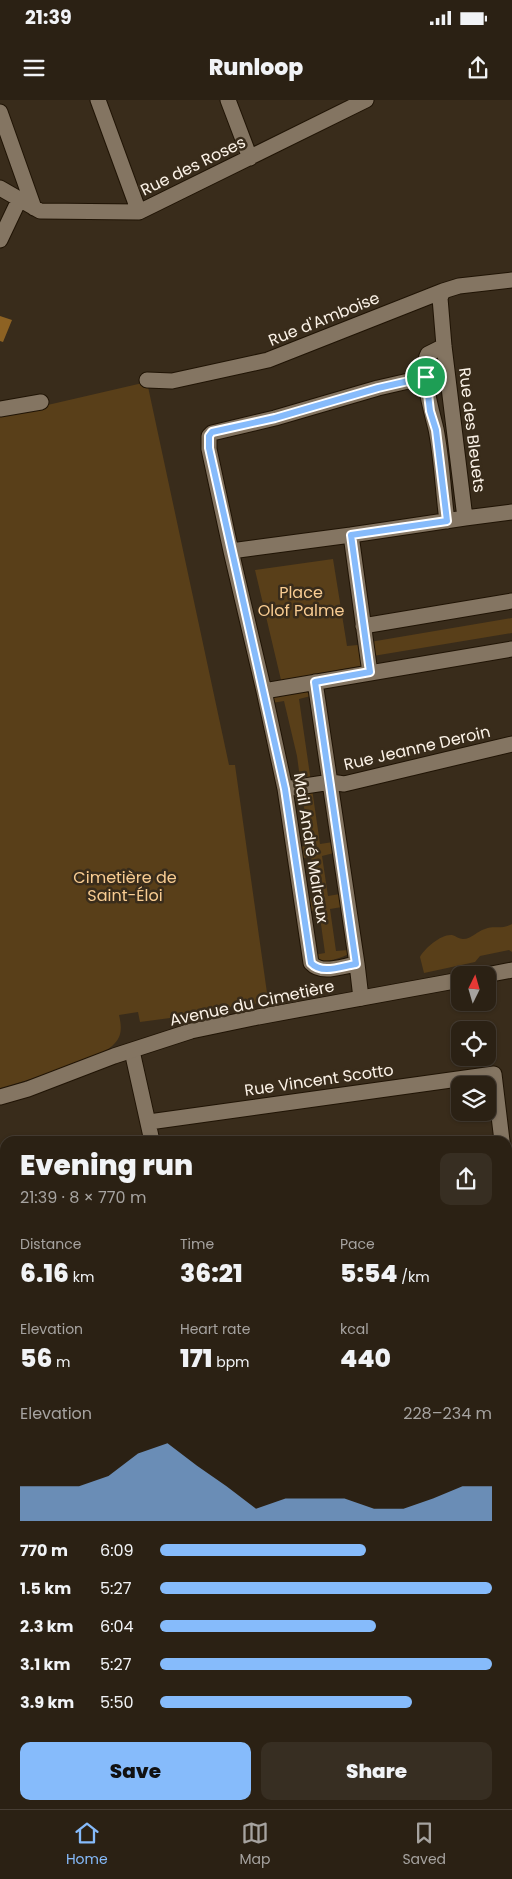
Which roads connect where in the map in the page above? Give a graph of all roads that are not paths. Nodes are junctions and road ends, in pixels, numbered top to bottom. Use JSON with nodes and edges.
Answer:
{"nodes":[{"id":1,"x":98,"y":100,"type":"edge"},
{"id":2,"x":228,"y":100,"type":"edge"},
{"id":3,"x":366,"y":100,"type":"edge"},
{"id":4,"x":342,"y":105,"type":"edge"},
{"id":5,"x":0,"y":112,"type":"edge"},
{"id":6,"x":250,"y":158,"type":"junction"},
{"id":7,"x":0,"y":188,"type":"edge"},
{"id":8,"x":19,"y":200,"type":"junction"},
{"id":9,"x":34,"y":208,"type":"junction"},
{"id":10,"x":139,"y":212,"type":"junction"},
{"id":11,"x":0,"y":240,"type":"edge"},
{"id":12,"x":512,"y":280,"type":"edge"},
{"id":13,"x":443,"y":291,"type":"junction"},
{"id":14,"x":444,"y":346,"type":"junction"},
{"id":15,"x":426,"y":377,"type":"junction"},
{"id":16,"x":147,"y":380,"type":"dead end"},
{"id":17,"x":41,"y":402,"type":"dead end"},
{"id":18,"x":0,"y":409,"type":"edge"},
{"id":19,"x":512,"y":512,"type":"edge"},
{"id":20,"x":465,"y":518,"type":"junction"},
{"id":21,"x":447,"y":521,"type":"junction"},
{"id":22,"x":351,"y":535,"type":"junction"},
{"id":23,"x":231,"y":551,"type":"junction"},
{"id":24,"x":512,"y":601,"type":"edge"},
{"id":25,"x":363,"y":626,"type":"junction"},
{"id":26,"x":512,"y":649,"type":"edge"},
{"id":27,"x":370,"y":672,"type":"junction"},
{"id":28,"x":315,"y":682,"type":"junction"},
{"id":29,"x":264,"y":691,"type":"junction"},
{"id":30,"x":512,"y":744,"type":"edge"},
{"id":31,"x":331,"y":782,"type":"junction"},
{"id":32,"x":285,"y":789,"type":"junction"},
{"id":33,"x":356,"y":964,"type":"junction"},
{"id":34,"x":512,"y":970,"type":"edge"},
{"id":35,"x":496,"y":973,"type":"edge"},
{"id":36,"x":451,"y":982,"type":"edge"},
{"id":37,"x":361,"y":998,"type":"junction"},
{"id":38,"x":132,"y":1050,"type":"junction"},
{"id":39,"x":0,"y":1097,"type":"edge"},
{"id":40,"x":149,"y":1122,"type":"junction"},
{"id":41,"x":151,"y":1136,"type":"edge"},
{"id":42,"x":501,"y":1136,"type":"edge"}],
"edges":[{"from":1,"to":10,"type":"street"},
{"from":2,"to":6,"type":"street"},
{"from":3,"to":4,"type":"street","name":"Rue des Roses"},
{"from":4,"to":6,"type":"street","name":"Rue des Roses"},
{"from":5,"to":9,"type":"street"},
{"from":6,"to":10,"type":"street","name":"Rue des Roses"},
{"from":7,"to":8,"type":"street","name":"Rue des Roses"},
{"from":8,"to":9,"type":"street","name":"Rue des Roses"},
{"from":8,"to":11,"type":"street"},
{"from":9,"to":10,"type":"street","name":"Rue des Roses"},
{"from":12,"to":13,"type":"street","name":"Rue d'Amboise"},
{"from":13,"to":14,"type":"street","name":"Rue des Bleuets"},
{"from":13,"to":16,"type":"street","name":"Rue d'Amboise"},
{"from":14,"to":15,"type":"street"},
{"from":14,"to":20,"type":"street","name":"Rue des Bleuets"},
{"from":15,"to":21,"type":"street"},
{"from":15,"to":23,"type":"street"},
{"from":17,"to":18,"type":"street"},
{"from":19,"to":20,"type":"street","name":"Rue des Bleuets"},
{"from":20,"to":21,"type":"street","name":"Rue des Bleuets"},
{"from":21,"to":22,"type":"street","name":"Rue des Bleuets"},
{"from":22,"to":23,"type":"street"},
{"from":22,"to":25,"type":"street"},
{"from":23,"to":29,"type":"street"},
{"from":24,"to":25,"type":"street"},
{"from":25,"to":27,"type":"street"},
{"from":26,"to":27,"type":"street"},
{"from":27,"to":28,"type":"street"},
{"from":28,"to":29,"type":"street"},
{"from":28,"to":31,"type":"street","name":"Mail André Malraux"},
{"from":29,"to":32,"type":"street","name":"Mail André Malraux"},
{"from":30,"to":31,"type":"street","name":"Rue Jeanne Deroin"},
{"from":31,"to":32,"type":"street","name":"Rue Jeanne Deroin"},
{"from":31,"to":33,"type":"street","name":"Mail André Malraux"},
{"from":32,"to":33,"type":"street","name":"Mail André Malraux"},
{"from":33,"to":37,"type":"street","name":"Mail André Malraux"},
{"from":34,"to":35,"type":"street"},
{"from":36,"to":37,"type":"street","name":"Avenue du Cimetière"},
{"from":37,"to":38,"type":"street","name":"Avenue du Cimetière"},
{"from":38,"to":39,"type":"street","name":"Avenue du Cimetière"},
{"from":38,"to":40,"type":"street"},
{"from":40,"to":41,"type":"street"},
{"from":40,"to":42,"type":"street","name":"Rue Vincent Scotto"}]}
